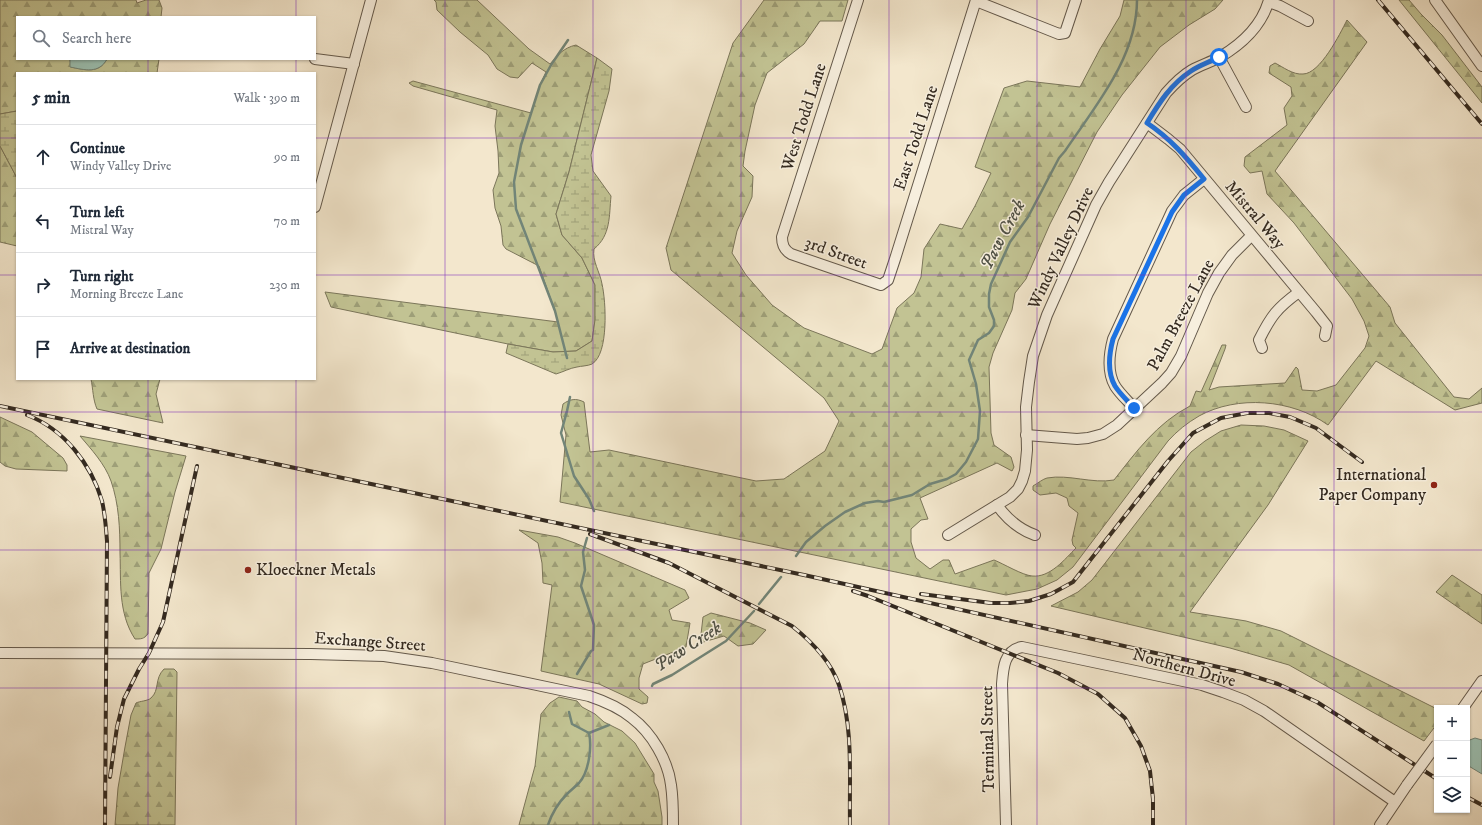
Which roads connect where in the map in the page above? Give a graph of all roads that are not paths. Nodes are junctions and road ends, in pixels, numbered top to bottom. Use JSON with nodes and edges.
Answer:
{"nodes":[{"id":1,"x":371,"y":0,"type":"edge"},
{"id":2,"x":858,"y":0,"type":"edge"},
{"id":3,"x":1076,"y":0,"type":"edge"},
{"id":4,"x":1435,"y":0,"type":"edge"},
{"id":5,"x":976,"y":1,"type":"edge"},
{"id":6,"x":1269,"y":1,"type":"edge"},
{"id":7,"x":1308,"y":21,"type":"dead end"},
{"id":8,"x":1219,"y":57,"type":"junction"},
{"id":9,"x":316,"y":58,"type":"edge"},
{"id":10,"x":354,"y":64,"type":"junction"},
{"id":11,"x":1482,"y":66,"type":"edge"},
{"id":12,"x":1246,"y":107,"type":"dead end"},
{"id":13,"x":1147,"y":123,"type":"junction"},
{"id":14,"x":1204,"y":179,"type":"junction"},
{"id":15,"x":316,"y":203,"type":"edge"},
{"id":16,"x":1251,"y":236,"type":"junction"},
{"id":17,"x":782,"y":245,"type":"joint"},
{"id":18,"x":883,"y":285,"type":"joint"},
{"id":19,"x":1299,"y":292,"type":"junction"},
{"id":20,"x":1325,"y":336,"type":"dead end"},
{"id":21,"x":1262,"y":348,"type":"dead end"},
{"id":22,"x":1134,"y":408,"type":"junction"},
{"id":23,"x":1026,"y":435,"type":"junction"},
{"id":24,"x":997,"y":505,"type":"junction"},
{"id":25,"x":948,"y":535,"type":"dead end"},
{"id":26,"x":1034,"y":535,"type":"dead end"},
{"id":27,"x":0,"y":653,"type":"edge"},
{"id":28,"x":1010,"y":654,"type":"joint"},
{"id":29,"x":1482,"y":681,"type":"edge"},
{"id":30,"x":1465,"y":705,"type":"edge"},
{"id":31,"x":1434,"y":748,"type":"edge"},
{"id":32,"x":1395,"y":802,"type":"junction"},
{"id":33,"x":673,"y":825,"type":"edge"},
{"id":34,"x":1006,"y":825,"type":"edge"},
{"id":35,"x":1380,"y":825,"type":"edge"}],
"edges":[{"from":1,"to":10,"type":"street"},
{"from":2,"to":17,"type":"street","name":"West Todd Lane"},
{"from":3,"to":5,"type":"street"},
{"from":4,"to":11,"type":"street"},
{"from":5,"to":18,"type":"street","name":"East Todd Lane"},
{"from":6,"to":7,"type":"street"},
{"from":6,"to":8,"type":"street","name":"Windy Valley Drive"},
{"from":8,"to":12,"type":"street"},
{"from":8,"to":13,"type":"street","name":"Windy Valley Drive"},
{"from":9,"to":10,"type":"street"},
{"from":10,"to":15,"type":"street"},
{"from":13,"to":14,"type":"street","name":"Mistral Way"},
{"from":13,"to":23,"type":"street","name":"Windy Valley Drive"},
{"from":14,"to":16,"type":"street","name":"Mistral Way"},
{"from":14,"to":22,"type":"street"},
{"from":16,"to":19,"type":"street","name":"Mistral Way"},
{"from":16,"to":22,"type":"street","name":"Palm Breeze Lane"},
{"from":17,"to":18,"type":"street","name":"3rd Street"},
{"from":19,"to":20,"type":"street","name":"Mistral Way"},
{"from":19,"to":21,"type":"street"},
{"from":22,"to":23,"type":"street","name":"Palm Breeze Lane"},
{"from":23,"to":24,"type":"street","name":"Windy Valley Drive"},
{"from":24,"to":25,"type":"street","name":"Windy Valley Drive"},
{"from":24,"to":26,"type":"street"},
{"from":27,"to":33,"type":"street","name":"Exchange Street"},
{"from":28,"to":32,"type":"street","name":"Northern Drive"},
{"from":28,"to":34,"type":"street","name":"Terminal Street"},
{"from":29,"to":30,"type":"street"},
{"from":31,"to":32,"type":"street","bridge":true},
{"from":32,"to":35,"type":"street"}]}
